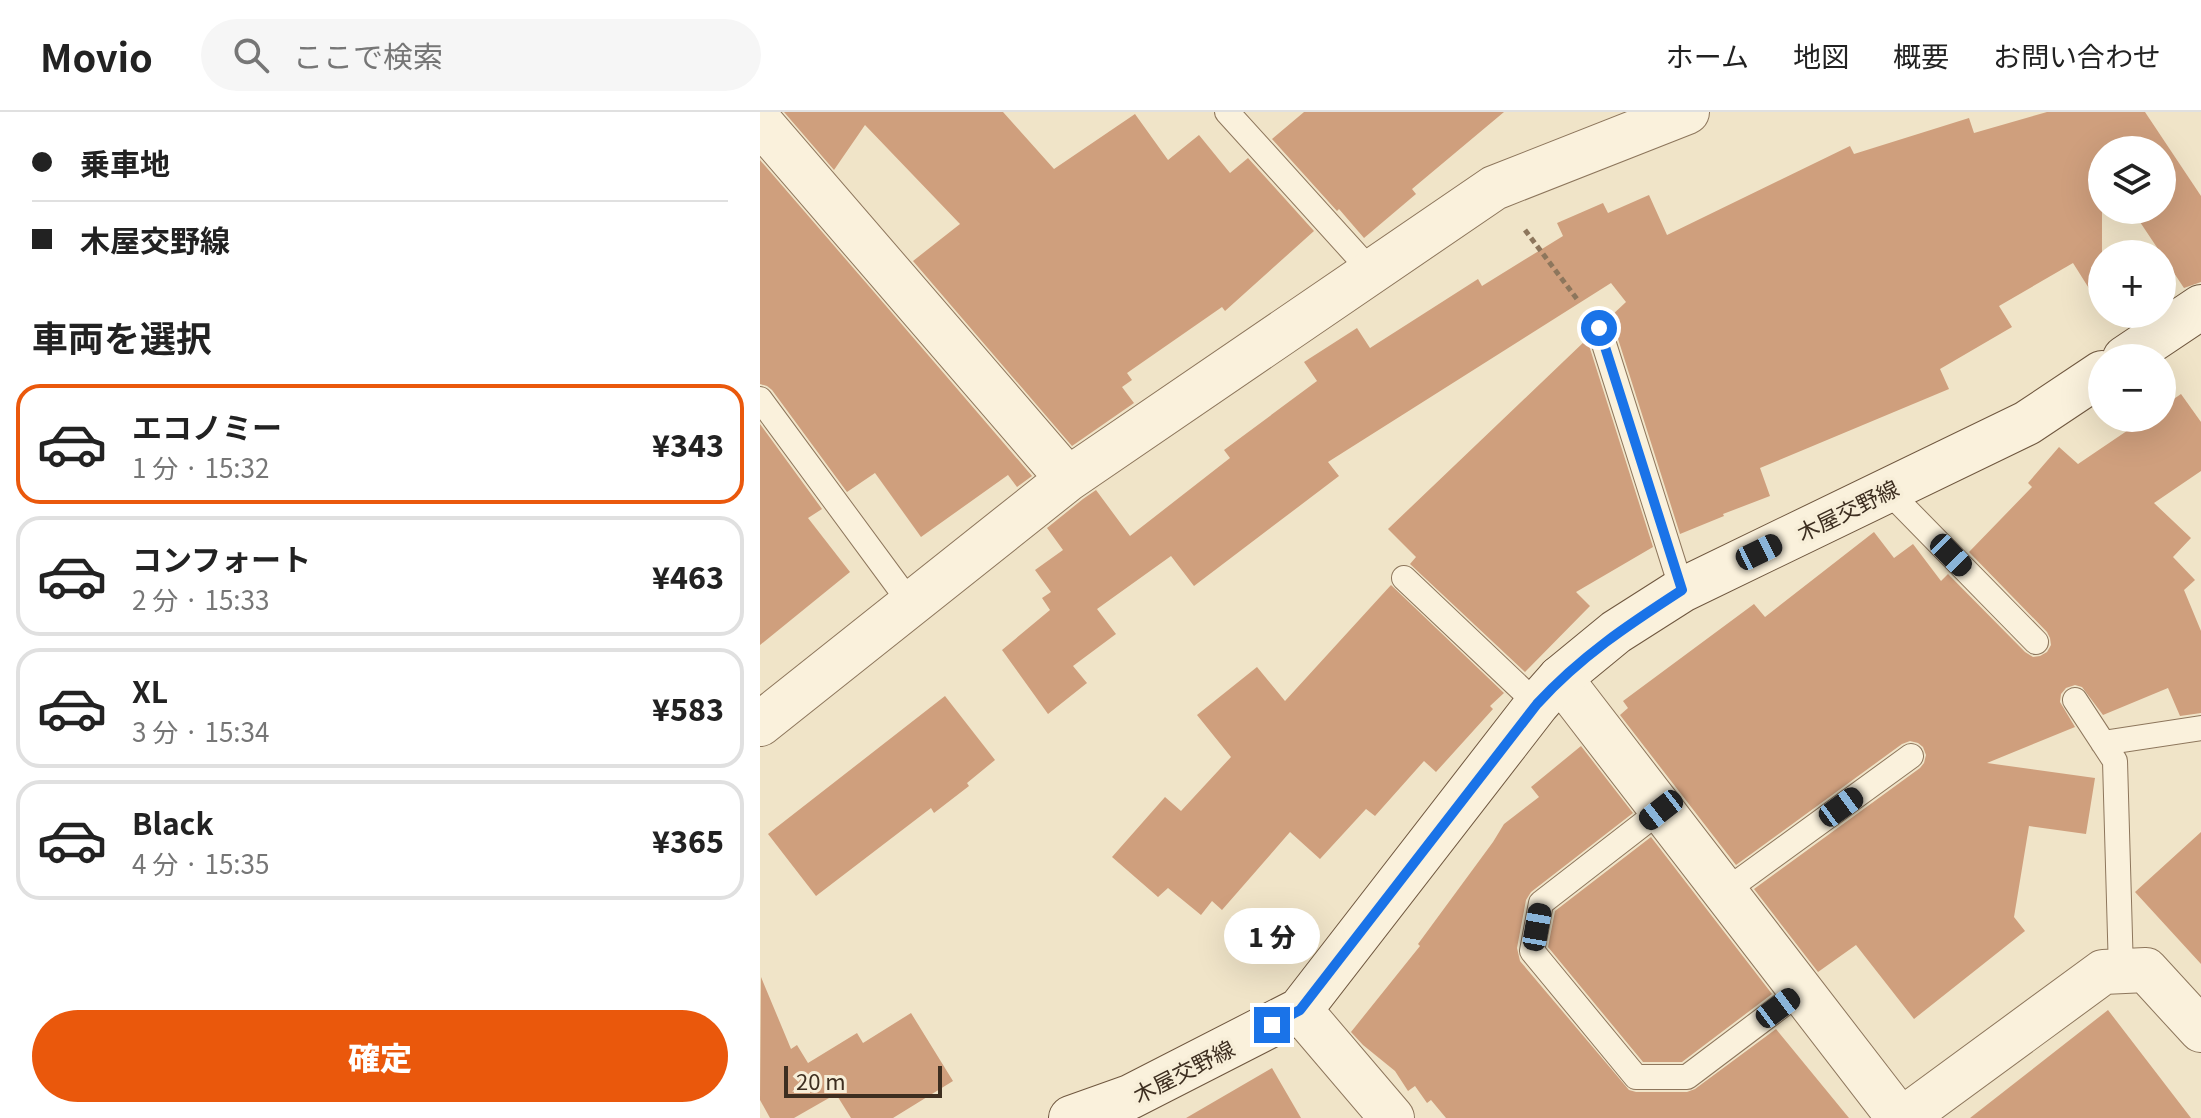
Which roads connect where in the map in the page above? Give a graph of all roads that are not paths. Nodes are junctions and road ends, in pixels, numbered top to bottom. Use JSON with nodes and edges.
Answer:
{"nodes":[{"id":1,"x":1227,"y":112,"type":"edge"},
{"id":2,"x":1687,"y":112,"type":"edge"},
{"id":3,"x":760,"y":122,"type":"edge"},
{"id":4,"x":1371,"y":271,"type":"junction"},
{"id":5,"x":2201,"y":307,"type":"edge"},
{"id":6,"x":1599,"y":328,"type":"road end"},
{"id":7,"x":2146,"y":344,"type":"edge"},
{"id":8,"x":2088,"y":382,"type":"edge"},
{"id":9,"x":760,"y":399,"type":"edge"},
{"id":10,"x":1068,"y":479,"type":"junction"},
{"id":11,"x":1887,"y":490,"type":"junction"},
{"id":12,"x":1404,"y":578,"type":"dead end"},
{"id":13,"x":1682,"y":590,"type":"junction"},
{"id":14,"x":911,"y":604,"type":"junction"},
{"id":15,"x":2036,"y":642,"type":"dead end"},
{"id":16,"x":1549,"y":691,"type":"junction"},
{"id":17,"x":2075,"y":700,"type":"dead end"},
{"id":18,"x":760,"y":724,"type":"edge"},
{"id":19,"x":2201,"y":728,"type":"edge"},
{"id":20,"x":2103,"y":743,"type":"junction"},
{"id":21,"x":1911,"y":756,"type":"dead end"},
{"id":22,"x":1661,"y":810,"type":"junction"},
{"id":23,"x":1724,"y":892,"type":"junction"},
{"id":24,"x":2121,"y":971,"type":"junction"},
{"id":25,"x":1801,"y":991,"type":"junction"},
{"id":26,"x":1300,"y":1010,"type":"junction"},
{"id":27,"x":2201,"y":1030,"type":"edge"},
{"id":28,"x":1137,"y":1108,"type":"edge"},
{"id":29,"x":1071,"y":1118,"type":"edge"},
{"id":30,"x":1392,"y":1118,"type":"edge"},
{"id":31,"x":1901,"y":1118,"type":"edge"}],
"edges":[{"from":1,"to":4,"type":"lane"},
{"from":2,"to":4,"type":"street"},
{"from":3,"to":10,"type":"street"},
{"from":4,"to":10,"type":"street"},
{"from":5,"to":7,"type":"street"},
{"from":6,"to":13,"type":"lane"},
{"from":8,"to":11,"type":"street","name":"木屋交野線"},
{"from":9,"to":14,"type":"lane"},
{"from":10,"to":14,"type":"street"},
{"from":11,"to":13,"type":"street","name":"木屋交野線"},
{"from":11,"to":15,"type":"lane"},
{"from":12,"to":16,"type":"lane"},
{"from":13,"to":16,"type":"street","name":"木屋交野線"},
{"from":14,"to":18,"type":"street"},
{"from":16,"to":22,"type":"street"},
{"from":16,"to":26,"type":"street","name":"木屋交野線"},
{"from":17,"to":20,"type":"lane"},
{"from":19,"to":20,"type":"lane"},
{"from":20,"to":24,"type":"lane"},
{"from":21,"to":23,"type":"lane"},
{"from":22,"to":23,"type":"street"},
{"from":22,"to":25,"type":"lane"},
{"from":23,"to":25,"type":"street"},
{"from":24,"to":27,"type":"street"},
{"from":24,"to":31,"type":"street"},
{"from":25,"to":31,"type":"street"},
{"from":26,"to":28,"type":"street","name":"木屋交野線"},
{"from":26,"to":30,"type":"street"},
{"from":28,"to":29,"type":"street","name":"木屋交野線"}]}
